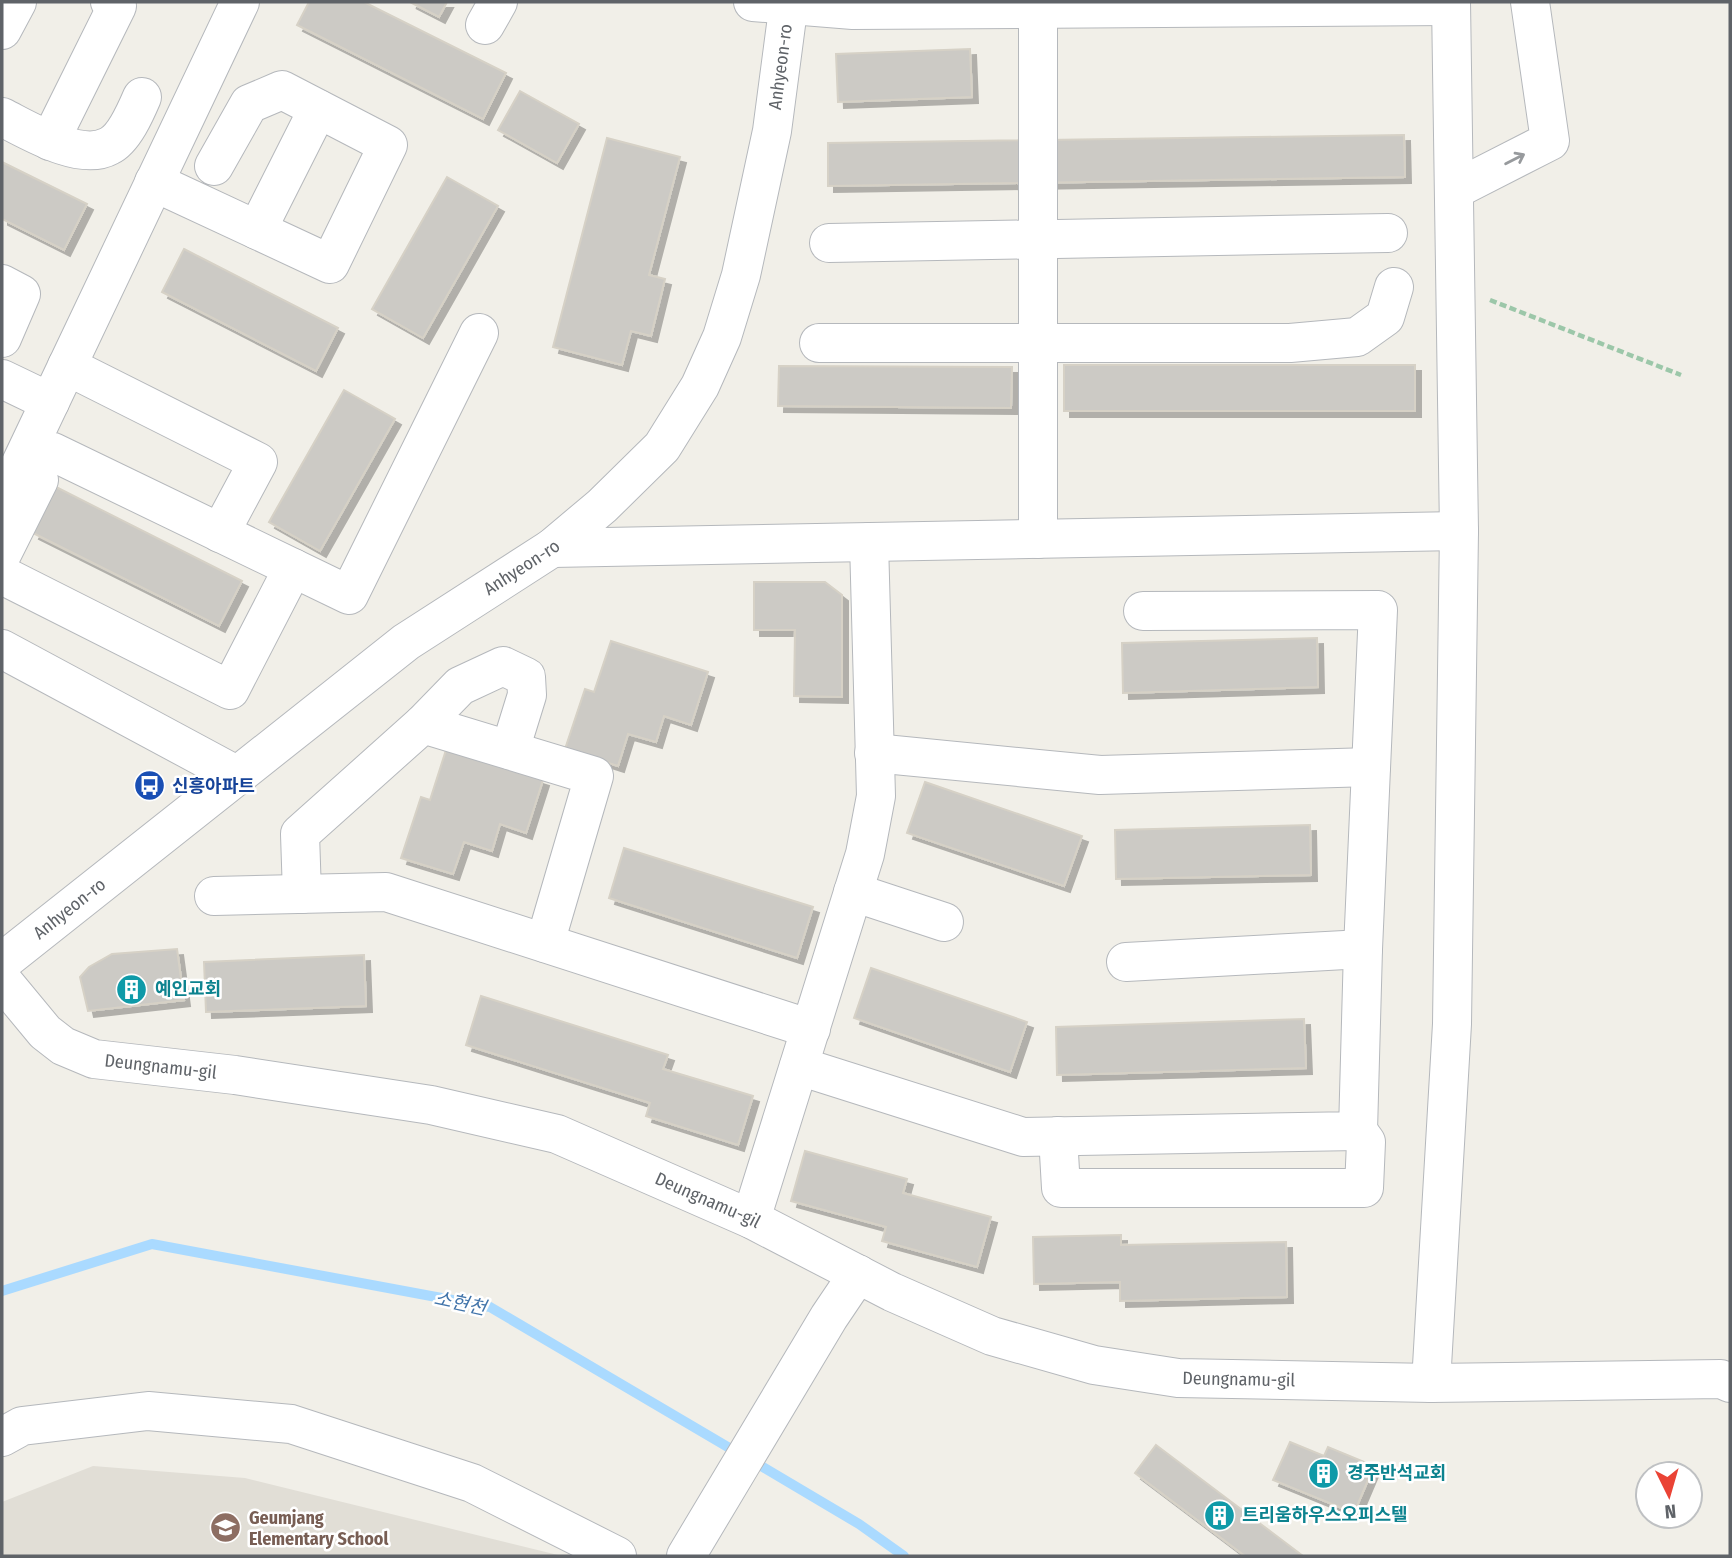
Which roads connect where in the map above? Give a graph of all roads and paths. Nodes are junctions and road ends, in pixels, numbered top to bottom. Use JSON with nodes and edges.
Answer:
{"nodes":[{"id":1,"x":18,"y":2,"type":"edge"},
{"id":2,"x":110,"y":2,"type":"edge"},
{"id":3,"x":240,"y":2,"type":"edge"},
{"id":4,"x":1530,"y":2,"type":"edge"},
{"id":5,"x":777,"y":3,"type":"edge"},
{"id":6,"x":1451,"y":4,"type":"edge"},
{"id":7,"x":1037,"y":5,"type":"edge"},
{"id":8,"x":2,"y":30,"type":"edge"},
{"id":9,"x":142,"y":97,"type":"dead end"},
{"id":10,"x":318,"y":109,"type":"junction"},
{"id":11,"x":2,"y":117,"type":"edge"},
{"id":12,"x":50,"y":141,"type":"junction"},
{"id":13,"x":214,"y":166,"type":"dead end"},
{"id":14,"x":154,"y":182,"type":"junction"},
{"id":15,"x":1454,"y":190,"type":"junction"},
{"id":16,"x":257,"y":230,"type":"junction"},
{"id":17,"x":1388,"y":233,"type":"dead end"},
{"id":18,"x":1037,"y":239,"type":"junction"},
{"id":19,"x":830,"y":243,"type":"dead end"},
{"id":20,"x":2,"y":284,"type":"edge"},
{"id":21,"x":1456,"y":286,"type":"junction"},
{"id":22,"x":1394,"y":287,"type":"dead end"},
{"id":23,"x":480,"y":333,"type":"dead end"},
{"id":24,"x":2,"y":338,"type":"edge"},
{"id":25,"x":819,"y":343,"type":"dead end"},
{"id":26,"x":1037,"y":343,"type":"junction"},
{"id":27,"x":79,"y":372,"type":"junction"},
{"id":28,"x":1681,"y":376,"type":"dead end"},
{"id":29,"x":2,"y":379,"type":"edge"},
{"id":30,"x":50,"y":402,"type":"junction"},
{"id":31,"x":53,"y":452,"type":"junction"},
{"id":32,"x":2,"y":503,"type":"edge"},
{"id":33,"x":1460,"y":531,"type":"junction"},
{"id":34,"x":220,"y":533,"type":"junction"},
{"id":35,"x":1038,"y":539,"type":"junction"},
{"id":36,"x":869,"y":542,"type":"junction"},
{"id":37,"x":552,"y":548,"type":"junction"},
{"id":38,"x":2,"y":554,"type":"edge"},
{"id":39,"x":293,"y":568,"type":"junction"},
{"id":40,"x":2,"y":575,"type":"edge"},
{"id":41,"x":1143,"y":611,"type":"dead end"},
{"id":42,"x":2,"y":649,"type":"edge"},
{"id":43,"x":424,"y":724,"type":"junction"},
{"id":44,"x":510,"y":750,"type":"junction"},
{"id":45,"x":874,"y":753,"type":"junction"},
{"id":46,"x":1371,"y":766,"type":"junction"},
{"id":47,"x":238,"y":776,"type":"junction"},
{"id":48,"x":853,"y":892,"type":"junction"},
{"id":49,"x":302,"y":894,"type":"junction"},
{"id":50,"x":214,"y":896,"type":"dead end"},
{"id":51,"x":944,"y":922,"type":"dead end"},
{"id":52,"x":545,"y":943,"type":"junction"},
{"id":53,"x":1363,"y":949,"type":"junction"},
{"id":54,"x":2,"y":962,"type":"edge"},
{"id":55,"x":1126,"y":962,"type":"dead end"},
{"id":56,"x":2,"y":980,"type":"edge"},
{"id":57,"x":811,"y":1029,"type":"junction"},
{"id":58,"x":799,"y":1066,"type":"junction"},
{"id":59,"x":1358,"y":1131,"type":"junction"},
{"id":60,"x":1058,"y":1136,"type":"junction"},
{"id":61,"x":751,"y":1219,"type":"junction"},
{"id":62,"x":858,"y":1274,"type":"junction"},
{"id":63,"x":1431,"y":1383,"type":"junction"},
{"id":64,"x":1730,"y":1383,"type":"edge"},
{"id":65,"x":2,"y":1437,"type":"edge"},
{"id":66,"x":617,"y":1556,"type":"edge"},
{"id":67,"x":686,"y":1556,"type":"edge"}],
"edges":[{"from":1,"to":8,"type":"street"},
{"from":2,"to":12,"type":"street"},
{"from":3,"to":14,"type":"street"},
{"from":15,"to":4,"type":"street","one_way":true},
{"from":5,"to":7,"type":"street"},
{"from":5,"to":37,"type":"street","name":"Anhyeon-ro"},
{"from":6,"to":7,"type":"street"},
{"from":6,"to":15,"type":"street"},
{"from":7,"to":18,"type":"street"},
{"from":9,"to":12,"type":"street"},
{"from":10,"to":13,"type":"street"},
{"from":10,"to":16,"type":"street"},
{"from":10,"to":16,"type":"street"},
{"from":11,"to":12,"type":"street"},
{"from":14,"to":16,"type":"street"},
{"from":14,"to":27,"type":"street"},
{"from":15,"to":21,"type":"street"},
{"from":17,"to":18,"type":"street"},
{"from":18,"to":19,"type":"street"},
{"from":18,"to":26,"type":"street"},
{"from":20,"to":24,"type":"street"},
{"from":21,"to":28,"type":"path"},
{"from":21,"to":33,"type":"street"},
{"from":22,"to":26,"type":"street"},
{"from":23,"to":39,"type":"street"},
{"from":25,"to":26,"type":"street"},
{"from":26,"to":35,"type":"street"},
{"from":27,"to":30,"type":"street"},
{"from":27,"to":31,"type":"street"},
{"from":27,"to":34,"type":"street"},
{"from":29,"to":30,"type":"street"},
{"from":30,"to":32,"type":"street"},
{"from":31,"to":34,"type":"street"},
{"from":31,"to":38,"type":"street"},
{"from":33,"to":35,"type":"street"},
{"from":33,"to":63,"type":"street"},
{"from":34,"to":39,"type":"street"},
{"from":35,"to":36,"type":"street"},
{"from":36,"to":37,"type":"street"},
{"from":36,"to":45,"type":"street"},
{"from":37,"to":47,"type":"street","name":"Anhyeon-ro"},
{"from":39,"to":40,"type":"street"},
{"from":41,"to":46,"type":"street"},
{"from":42,"to":47,"type":"street"},
{"from":43,"to":44,"type":"street"},
{"from":43,"to":44,"type":"street"},
{"from":43,"to":49,"type":"street"},
{"from":44,"to":52,"type":"street"},
{"from":45,"to":46,"type":"street"},
{"from":45,"to":48,"type":"street"},
{"from":46,"to":53,"type":"street"},
{"from":47,"to":54,"type":"street","name":"Anhyeon-ro"},
{"from":48,"to":51,"type":"street"},
{"from":48,"to":57,"type":"street"},
{"from":49,"to":50,"type":"street"},
{"from":49,"to":52,"type":"street"},
{"from":52,"to":57,"type":"street"},
{"from":53,"to":55,"type":"street"},
{"from":53,"to":59,"type":"street"},
{"from":56,"to":61,"type":"street","name":"Deungnamu-gil"},
{"from":57,"to":58,"type":"street"},
{"from":58,"to":60,"type":"street"},
{"from":58,"to":61,"type":"street"},
{"from":59,"to":60,"type":"street"},
{"from":59,"to":60,"type":"street"},
{"from":61,"to":62,"type":"street","name":"Deungnamu-gil"},
{"from":62,"to":63,"type":"street","name":"Deungnamu-gil"},
{"from":62,"to":67,"type":"street"},
{"from":63,"to":64,"type":"street","name":"Deungnamu-gil"},
{"from":65,"to":66,"type":"street"}]}
